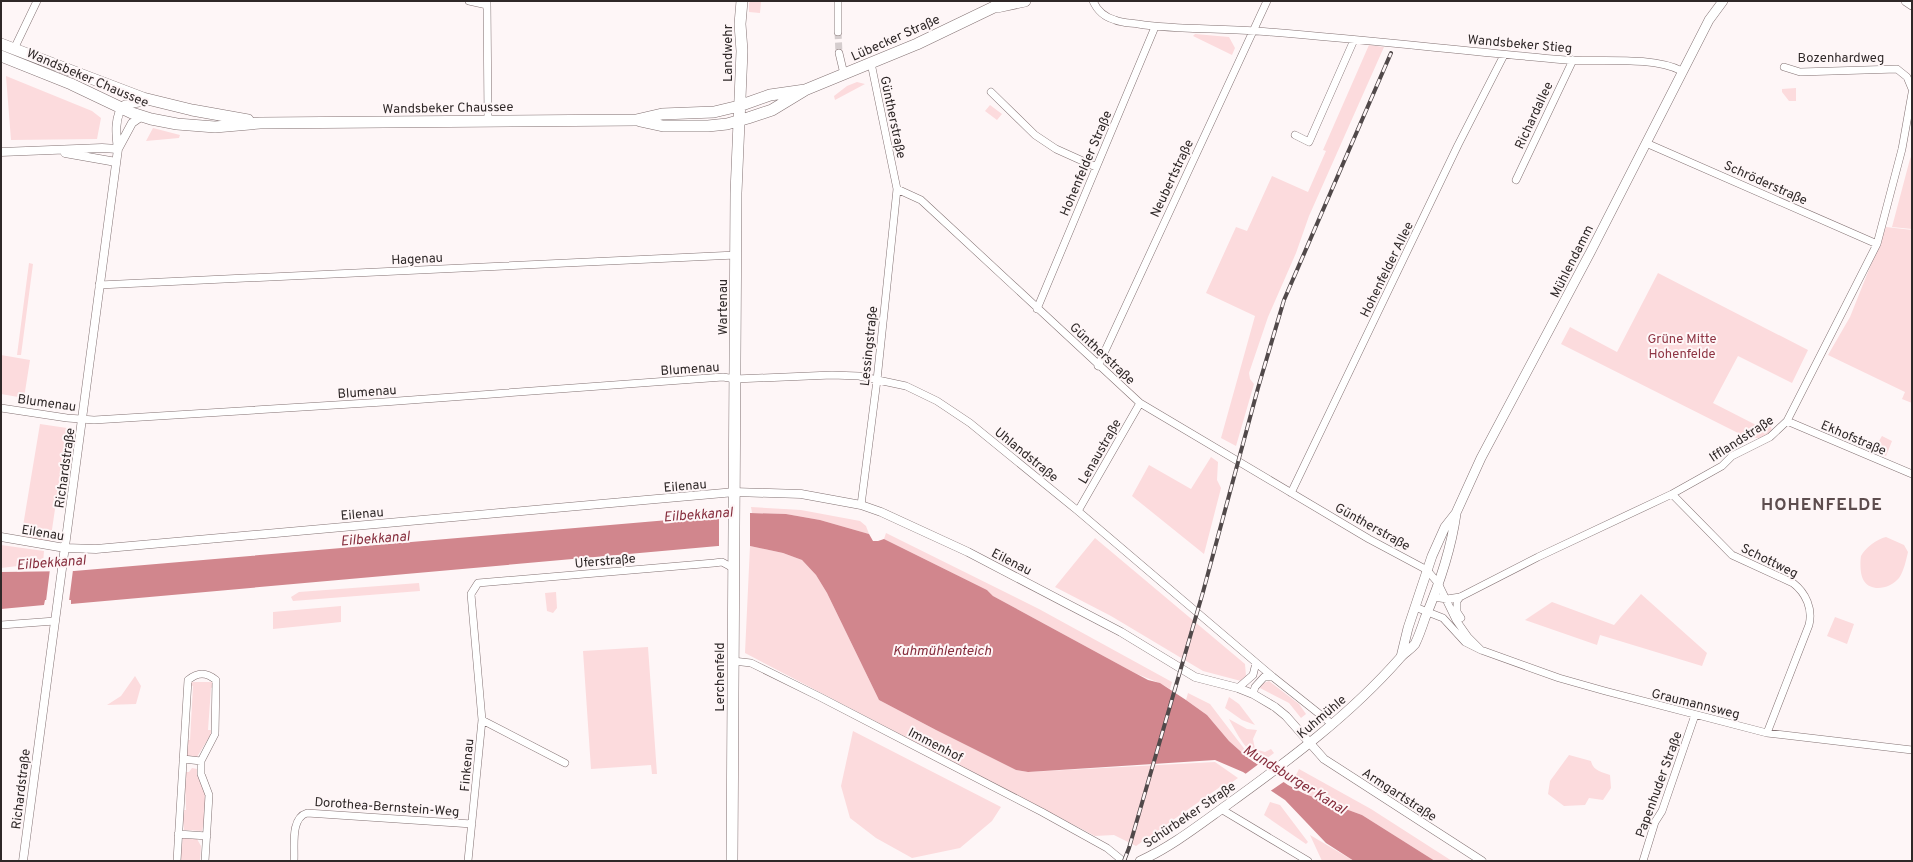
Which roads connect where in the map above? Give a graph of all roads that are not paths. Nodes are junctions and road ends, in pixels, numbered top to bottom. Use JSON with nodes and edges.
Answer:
{"nodes":[{"id":1,"x":37,"y":1,"type":"edge"},
{"id":2,"x":469,"y":1,"type":"edge"},
{"id":3,"x":742,"y":1,"type":"edge"},
{"id":4,"x":838,"y":1,"type":"edge"},
{"id":5,"x":1025,"y":1,"type":"edge"},
{"id":6,"x":1093,"y":1,"type":"edge"},
{"id":7,"x":1267,"y":1,"type":"edge"},
{"id":8,"x":1713,"y":1,"type":"edge"},
{"id":9,"x":1723,"y":1,"type":"edge"},
{"id":10,"x":1906,"y":1,"type":"edge"},
{"id":11,"x":487,"y":3,"type":"edge"},
{"id":12,"x":998,"y":4,"type":"edge"},
{"id":13,"x":1912,"y":5,"type":"edge"},
{"id":14,"x":1709,"y":20,"type":"junction"},
{"id":15,"x":1155,"y":27,"type":"junction"},
{"id":16,"x":1254,"y":31,"type":"junction"},
{"id":17,"x":838,"y":32,"type":"tunnel mouth"},
{"id":18,"x":1354,"y":40,"type":"junction"},
{"id":19,"x":1,"y":44,"type":"edge"},
{"id":20,"x":14,"y":49,"type":"junction"},
{"id":21,"x":839,"y":53,"type":"tunnel mouth"},
{"id":22,"x":1504,"y":55,"type":"junction"},
{"id":23,"x":1,"y":56,"type":"edge"},
{"id":24,"x":1573,"y":60,"type":"junction"},
{"id":25,"x":871,"y":63,"type":"junction"},
{"id":26,"x":1784,"y":67,"type":"dead end"},
{"id":27,"x":1682,"y":71,"type":"junction"},
{"id":28,"x":844,"y":74,"type":"junction"},
{"id":29,"x":1912,"y":89,"type":"edge"},
{"id":30,"x":805,"y":90,"type":"junction"},
{"id":31,"x":991,"y":92,"type":"dead end"},
{"id":32,"x":1912,"y":93,"type":"edge"},
{"id":33,"x":152,"y":101,"type":"junction"},
{"id":34,"x":739,"y":106,"type":"junction"},
{"id":35,"x":122,"y":108,"type":"junction"},
{"id":36,"x":1911,"y":108,"type":"edge"},
{"id":37,"x":142,"y":116,"type":"junction"},
{"id":38,"x":636,"y":120,"type":"junction"},
{"id":39,"x":1910,"y":120,"type":"edge"},
{"id":40,"x":488,"y":121,"type":"junction"},
{"id":41,"x":738,"y":122,"type":"junction"},
{"id":42,"x":260,"y":123,"type":"junction"},
{"id":43,"x":1295,"y":135,"type":"dead end"},
{"id":44,"x":1646,"y":143,"type":"junction"},
{"id":45,"x":52,"y":150,"type":"junction"},
{"id":46,"x":118,"y":150,"type":"junction"},
{"id":47,"x":1,"y":152,"type":"edge"},
{"id":48,"x":116,"y":162,"type":"junction"},
{"id":49,"x":1096,"y":167,"type":"junction"},
{"id":50,"x":1516,"y":180,"type":"dead end"},
{"id":51,"x":897,"y":189,"type":"junction"},
{"id":52,"x":1877,"y":244,"type":"junction"},
{"id":53,"x":736,"y":255,"type":"junction"},
{"id":54,"x":99,"y":284,"type":"junction"},
{"id":55,"x":1037,"y":309,"type":"junction"},
{"id":56,"x":1098,"y":366,"type":"junction"},
{"id":57,"x":735,"y":379,"type":"junction"},
{"id":58,"x":877,"y":380,"type":"junction"},
{"id":59,"x":1140,"y":404,"type":"junction"},
{"id":60,"x":1,"y":408,"type":"edge"},
{"id":61,"x":82,"y":419,"type":"junction"},
{"id":62,"x":1787,"y":421,"type":"junction"},
{"id":63,"x":1912,"y":474,"type":"edge"},
{"id":64,"x":735,"y":492,"type":"junction"},
{"id":65,"x":1291,"y":493,"type":"junction"},
{"id":66,"x":1672,"y":494,"type":"junction"},
{"id":67,"x":861,"y":505,"type":"junction"},
{"id":68,"x":1078,"y":511,"type":"junction"},
{"id":69,"x":1456,"y":513,"type":"junction"},
{"id":70,"x":1,"y":537,"type":"edge"},
{"id":71,"x":65,"y":548,"type":"junction"},
{"id":72,"x":733,"y":568,"type":"junction"},
{"id":73,"x":1427,"y":570,"type":"junction"},
{"id":74,"x":478,"y":583,"type":"joint"},
{"id":75,"x":1438,"y":583,"type":"junction"},
{"id":76,"x":1433,"y":597,"type":"junction"},
{"id":77,"x":1460,"y":597,"type":"junction"},
{"id":78,"x":1447,"y":599,"type":"junction"},
{"id":79,"x":1415,"y":608,"type":"junction"},
{"id":80,"x":1428,"y":612,"type":"junction"},
{"id":81,"x":55,"y":621,"type":"junction"},
{"id":82,"x":1,"y":625,"type":"edge"},
{"id":83,"x":1468,"y":637,"type":"junction"},
{"id":84,"x":1481,"y":650,"type":"junction"},
{"id":85,"x":1401,"y":657,"type":"junction"},
{"id":86,"x":733,"y":661,"type":"junction"},
{"id":87,"x":1256,"y":663,"type":"junction"},
{"id":88,"x":1273,"y":677,"type":"junction"},
{"id":89,"x":1238,"y":688,"type":"junction"},
{"id":90,"x":1253,"y":694,"type":"junction"},
{"id":91,"x":1695,"y":715,"type":"junction"},
{"id":92,"x":482,"y":720,"type":"junction"},
{"id":93,"x":1332,"y":724,"type":"junction"},
{"id":94,"x":1767,"y":733,"type":"junction"},
{"id":95,"x":1309,"y":743,"type":"junction"},
{"id":96,"x":1912,"y":750,"type":"edge"},
{"id":97,"x":183,"y":759,"type":"junction"},
{"id":98,"x":201,"y":761,"type":"junction"},
{"id":99,"x":565,"y":763,"type":"dead end"},
{"id":100,"x":1251,"y":788,"type":"joint"},
{"id":101,"x":1221,"y":809,"type":"junction"},
{"id":102,"x":472,"y":824,"type":"junction"},
{"id":103,"x":178,"y":834,"type":"junction"},
{"id":104,"x":207,"y":836,"type":"junction"},
{"id":105,"x":23,"y":861,"type":"edge"},
{"id":106,"x":177,"y":861,"type":"edge"},
{"id":107,"x":205,"y":861,"type":"edge"},
{"id":108,"x":294,"y":861,"type":"edge"},
{"id":109,"x":468,"y":861,"type":"edge"},
{"id":110,"x":734,"y":861,"type":"edge"},
{"id":111,"x":1122,"y":861,"type":"edge"},
{"id":112,"x":1140,"y":861,"type":"edge"},
{"id":113,"x":1308,"y":861,"type":"edge"},
{"id":114,"x":1482,"y":861,"type":"edge"},
{"id":115,"x":1643,"y":861,"type":"edge"}],
"edges":[{"from":1,"to":20,"type":"street"},
{"from":2,"to":11,"type":"street"},
{"from":3,"to":34,"type":"main road","name":"Landwehr"},
{"from":4,"to":17,"type":"street"},
{"from":5,"to":12,"type":"main road","name":"Lübecker Straße"},
{"from":6,"to":15,"type":"street","name":"Wandsbeker Stieg"},
{"from":7,"to":16,"type":"street","name":"Neubertstraße"},
{"from":8,"to":14,"type":"main road","name":"Mühlendamm"},
{"from":9,"to":14,"type":"main road","name":"Mühlendamm"},
{"from":10,"to":13,"type":"main road"},
{"from":11,"to":40,"type":"street"},
{"from":12,"to":25,"type":"main road","name":"Lübecker Straße"},
{"from":14,"to":27,"type":"main road","name":"Mühlendamm"},
{"from":15,"to":16,"type":"street","name":"Wandsbeker Stieg"},
{"from":15,"to":49,"type":"street","name":"Hohenfelder Straße"},
{"from":16,"to":18,"type":"street","name":"Wandsbeker Stieg"},
{"from":16,"to":56,"type":"street","name":"Neubertstraße"},
{"from":18,"to":22,"type":"street","name":"Wandsbeker Stieg"},
{"from":18,"to":43,"type":"street"},
{"from":19,"to":20,"type":"main road","name":"Wandsbeker Chaussee"},
{"from":20,"to":33,"type":"main road","name":"Wandsbeker Chaussee"},
{"from":21,"to":28,"type":"street"},
{"from":22,"to":24,"type":"street","name":"Wandsbeker Stieg"},
{"from":22,"to":65,"type":"street","name":"Hohenfelder Allee"},
{"from":23,"to":35,"type":"main road","name":"Wandsbeker Chaussee"},
{"from":24,"to":27,"type":"street","name":"Wandsbeker Stieg"},
{"from":24,"to":50,"type":"street","name":"Richardallee"},
{"from":25,"to":28,"type":"main road","name":"Lübecker Straße"},
{"from":25,"to":51,"type":"street","name":"Güntherstraße"},
{"from":26,"to":29,"type":"street","name":"Bozenhardweg"},
{"from":27,"to":44,"type":"main road","name":"Mühlendamm"},
{"from":28,"to":30,"type":"main road","name":"Lübecker Straße"},
{"from":30,"to":34,"type":"main road","name":"Lübecker Straße"},
{"from":30,"to":41,"type":"main road","name":"Lübecker Straße"},
{"from":31,"to":49,"type":"street"},
{"from":32,"to":36,"type":"street"},
{"from":33,"to":35,"type":"street"},
{"from":33,"to":42,"type":"main road","name":"Wandsbeker Chaussee"},
{"from":34,"to":38,"type":"main road","name":"Wandsbeker Chaussee"},
{"from":34,"to":41,"type":"main road","name":"Landwehr"},
{"from":35,"to":37,"type":"main road","name":"Wandsbeker Chaussee"},
{"from":35,"to":46,"type":"street","name":"Richardstraße"},
{"from":36,"to":39,"type":"street","name":"Ifflandstraße"},
{"from":37,"to":42,"type":"main road","name":"Wandsbeker Chaussee"},
{"from":37,"to":46,"type":"street","name":"Richardstraße"},
{"from":38,"to":40,"type":"main road","name":"Wandsbeker Chaussee"},
{"from":38,"to":41,"type":"main road","name":"Wandsbeker Chaussee"},
{"from":39,"to":52,"type":"street","name":"Ifflandstraße"},
{"from":40,"to":42,"type":"main road","name":"Wandsbeker Chaussee"},
{"from":41,"to":53,"type":"main road","name":"Wartenau"},
{"from":44,"to":52,"type":"street","name":"Schröderstraße"},
{"from":44,"to":69,"type":"main road","name":"Mühlendamm"},
{"from":45,"to":46,"type":"street"},
{"from":45,"to":47,"type":"street"},
{"from":45,"to":48,"type":"street"},
{"from":46,"to":48,"type":"street","name":"Richardstraße"},
{"from":48,"to":54,"type":"street","name":"Richardstraße"},
{"from":49,"to":55,"type":"street","name":"Hohenfelder Straße"},
{"from":51,"to":55,"type":"street","name":"Güntherstraße"},
{"from":51,"to":58,"type":"street","name":"Lessingstraße"},
{"from":52,"to":62,"type":"street","name":"Ifflandstraße"},
{"from":53,"to":54,"type":"street","name":"Hagenau"},
{"from":53,"to":57,"type":"main road","name":"Wartenau"},
{"from":54,"to":61,"type":"street","name":"Richardstraße"},
{"from":55,"to":56,"type":"street","name":"Güntherstraße"},
{"from":56,"to":59,"type":"street","name":"Güntherstraße"},
{"from":57,"to":58,"type":"street","name":"Uhlandstraße"},
{"from":57,"to":61,"type":"street","name":"Blumenau"},
{"from":57,"to":64,"type":"main road","name":"Wartenau"},
{"from":58,"to":67,"type":"street","name":"Lessingstraße"},
{"from":58,"to":68,"type":"street","name":"Uhlandstraße"},
{"from":59,"to":65,"type":"street","name":"Güntherstraße"},
{"from":59,"to":68,"type":"street","name":"Lenaustraße"},
{"from":60,"to":61,"type":"street","name":"Blumenau"},
{"from":61,"to":71,"type":"street","name":"Richardstraße"},
{"from":62,"to":63,"type":"street","name":"Ekhofstraße"},
{"from":62,"to":66,"type":"street","name":"Ifflandstraße"},
{"from":64,"to":67,"type":"street","name":"Eilenau"},
{"from":64,"to":71,"type":"street","name":"Eilenau"},
{"from":64,"to":72,"type":"main road","name":"Lerchenfeld"},
{"from":65,"to":73,"type":"street","name":"Güntherstraße"},
{"from":66,"to":77,"type":"street","name":"Ifflandstraße"},
{"from":66,"to":94,"type":"street","name":"Schottweg"},
{"from":67,"to":89,"type":"street","name":"Eilenau"},
{"from":68,"to":87,"type":"street","name":"Uhlandstraße"},
{"from":69,"to":73,"type":"main road","name":"Mühlendamm"},
{"from":69,"to":75,"type":"main road","name":"Mühlendamm"},
{"from":70,"to":71,"type":"street","name":"Eilenau"},
{"from":71,"to":81,"type":"street","name":"Richardstraße"},
{"from":72,"to":74,"type":"street","name":"Uferstraße"},
{"from":72,"to":86,"type":"main road","name":"Lerchenfeld"},
{"from":73,"to":75,"type":"street","name":"Graumannsweg"},
{"from":73,"to":79,"type":"main road","name":"Kuhmühle"},
{"from":74,"to":92,"type":"street","name":"Finkenau"},
{"from":75,"to":76,"type":"main road","name":"Kuhmühle"},
{"from":75,"to":78,"type":"street","name":"Graumannsweg"},
{"from":76,"to":78,"type":"street","name":"Ifflandstraße"},
{"from":76,"to":80,"type":"main road","name":"Kuhmühle"},
{"from":77,"to":78,"type":"street","name":"Ifflandstraße"},
{"from":77,"to":83,"type":"street","name":"Graumannsweg"},
{"from":78,"to":83,"type":"street","name":"Graumannsweg"},
{"from":79,"to":80,"type":"street","name":"Graumannsweg"},
{"from":79,"to":85,"type":"main road","name":"Kuhmühle"},
{"from":80,"to":84,"type":"street","name":"Graumannsweg"},
{"from":80,"to":85,"type":"main road","name":"Kuhmühle"},
{"from":81,"to":82,"type":"street"},
{"from":81,"to":105,"type":"street","name":"Richardstraße"},
{"from":83,"to":84,"type":"street","name":"Graumannsweg"},
{"from":84,"to":91,"type":"street","name":"Graumannsweg"},
{"from":85,"to":93,"type":"main road","name":"Kuhmühle"},
{"from":86,"to":110,"type":"main road","name":"Lerchenfeld"},
{"from":86,"to":111,"type":"street","name":"Immenhof"},
{"from":87,"to":88,"type":"street","name":"Uhlandstraße"},
{"from":87,"to":89,"type":"street"},
{"from":88,"to":90,"type":"street"},
{"from":88,"to":93,"type":"street","name":"Uhlandstraße"},
{"from":89,"to":90,"type":"street","name":"Eilenau"},
{"from":90,"to":95,"type":"street","name":"Eilenau"},
{"from":91,"to":94,"type":"street","name":"Graumannsweg"},
{"from":91,"to":115,"type":"street","name":"Papenhuder Straße"},
{"from":92,"to":99,"type":"street"},
{"from":92,"to":102,"type":"street","name":"Finkenau"},
{"from":93,"to":95,"type":"main road","name":"Kuhmühle"},
{"from":94,"to":96,"type":"street","name":"Graumannsweg"},
{"from":95,"to":100,"type":"main road","name":"Kuhmühle"},
{"from":95,"to":114,"type":"street","name":"Armgartstraße"},
{"from":97,"to":98,"type":"street"},
{"from":97,"to":98,"type":"street"},
{"from":97,"to":103,"type":"street"},
{"from":98,"to":104,"type":"street"},
{"from":100,"to":101,"type":"main road","name":"Schürbeker Straße"},
{"from":101,"to":112,"type":"main road","name":"Schürbeker Straße"},
{"from":101,"to":113,"type":"street"},
{"from":102,"to":108,"type":"street","name":"Dorothea-Bernstein-Weg"},
{"from":102,"to":109,"type":"street","name":"Finkenau"},
{"from":103,"to":104,"type":"street"},
{"from":103,"to":106,"type":"street"},
{"from":104,"to":107,"type":"street"}]}
